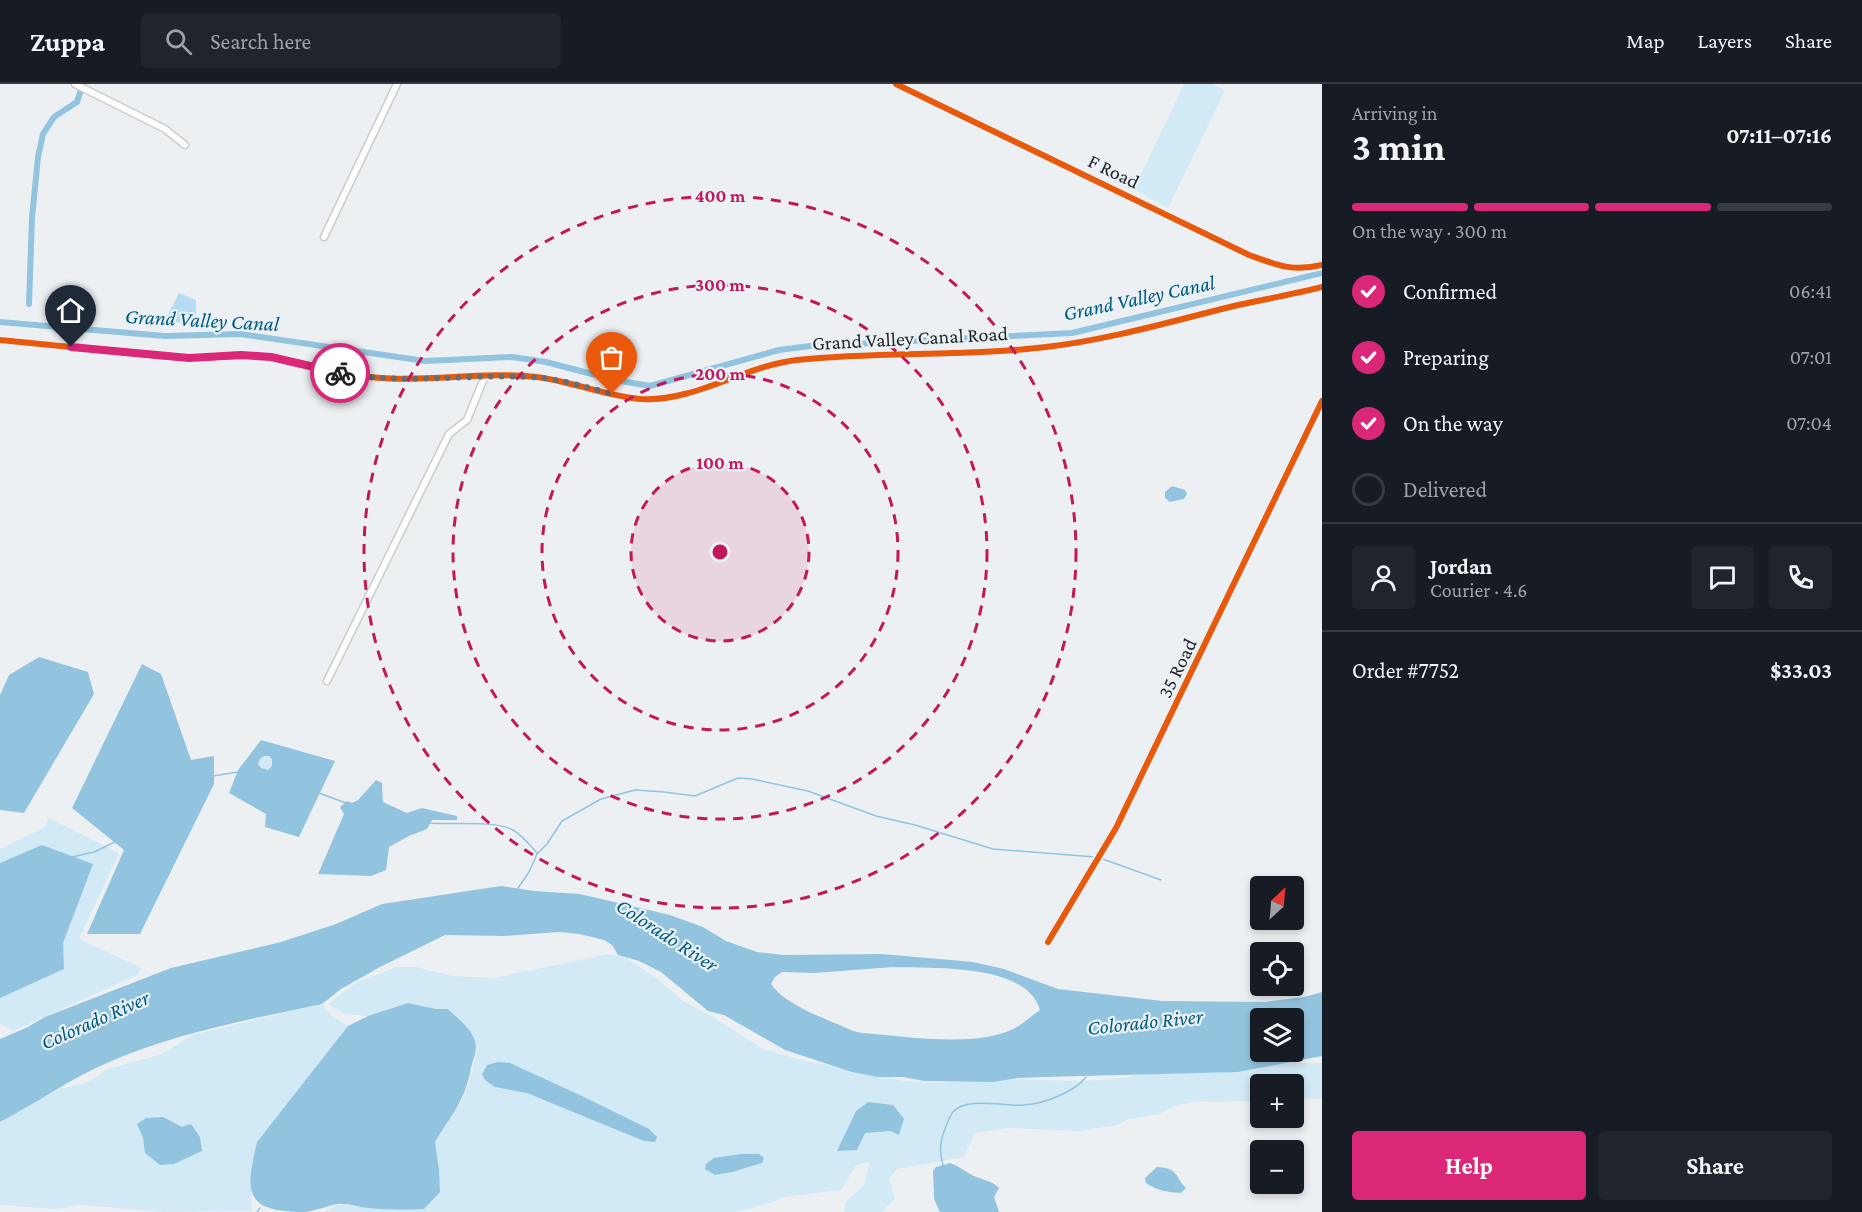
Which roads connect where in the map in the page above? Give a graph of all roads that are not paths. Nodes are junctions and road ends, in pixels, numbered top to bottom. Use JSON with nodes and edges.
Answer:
{"nodes":[{"id":1,"x":75,"y":84,"type":"edge"},
{"id":2,"x":397,"y":84,"type":"edge"},
{"id":3,"x":896,"y":84,"type":"edge"},
{"id":4,"x":185,"y":145,"type":"dead end"},
{"id":5,"x":324,"y":237,"type":"dead end"},
{"id":6,"x":1322,"y":265,"type":"edge"},
{"id":7,"x":1322,"y":287,"type":"edge"},
{"id":8,"x":0,"y":340,"type":"edge"},
{"id":9,"x":485,"y":376,"type":"junction"},
{"id":10,"x":1322,"y":401,"type":"edge"},
{"id":11,"x":327,"y":681,"type":"dead end"},
{"id":12,"x":1048,"y":942,"type":"dead end"}],
"edges":[{"from":1,"to":4,"type":"street"},
{"from":2,"to":5,"type":"street"},
{"from":3,"to":6,"type":"street","name":"F Road"},
{"from":7,"to":9,"type":"street","name":"Grand Valley Canal Road"},
{"from":8,"to":9,"type":"street","name":"Grand Valley Canal Road"},
{"from":9,"to":11,"type":"street"},
{"from":10,"to":12,"type":"street","name":"35 Road"}]}
